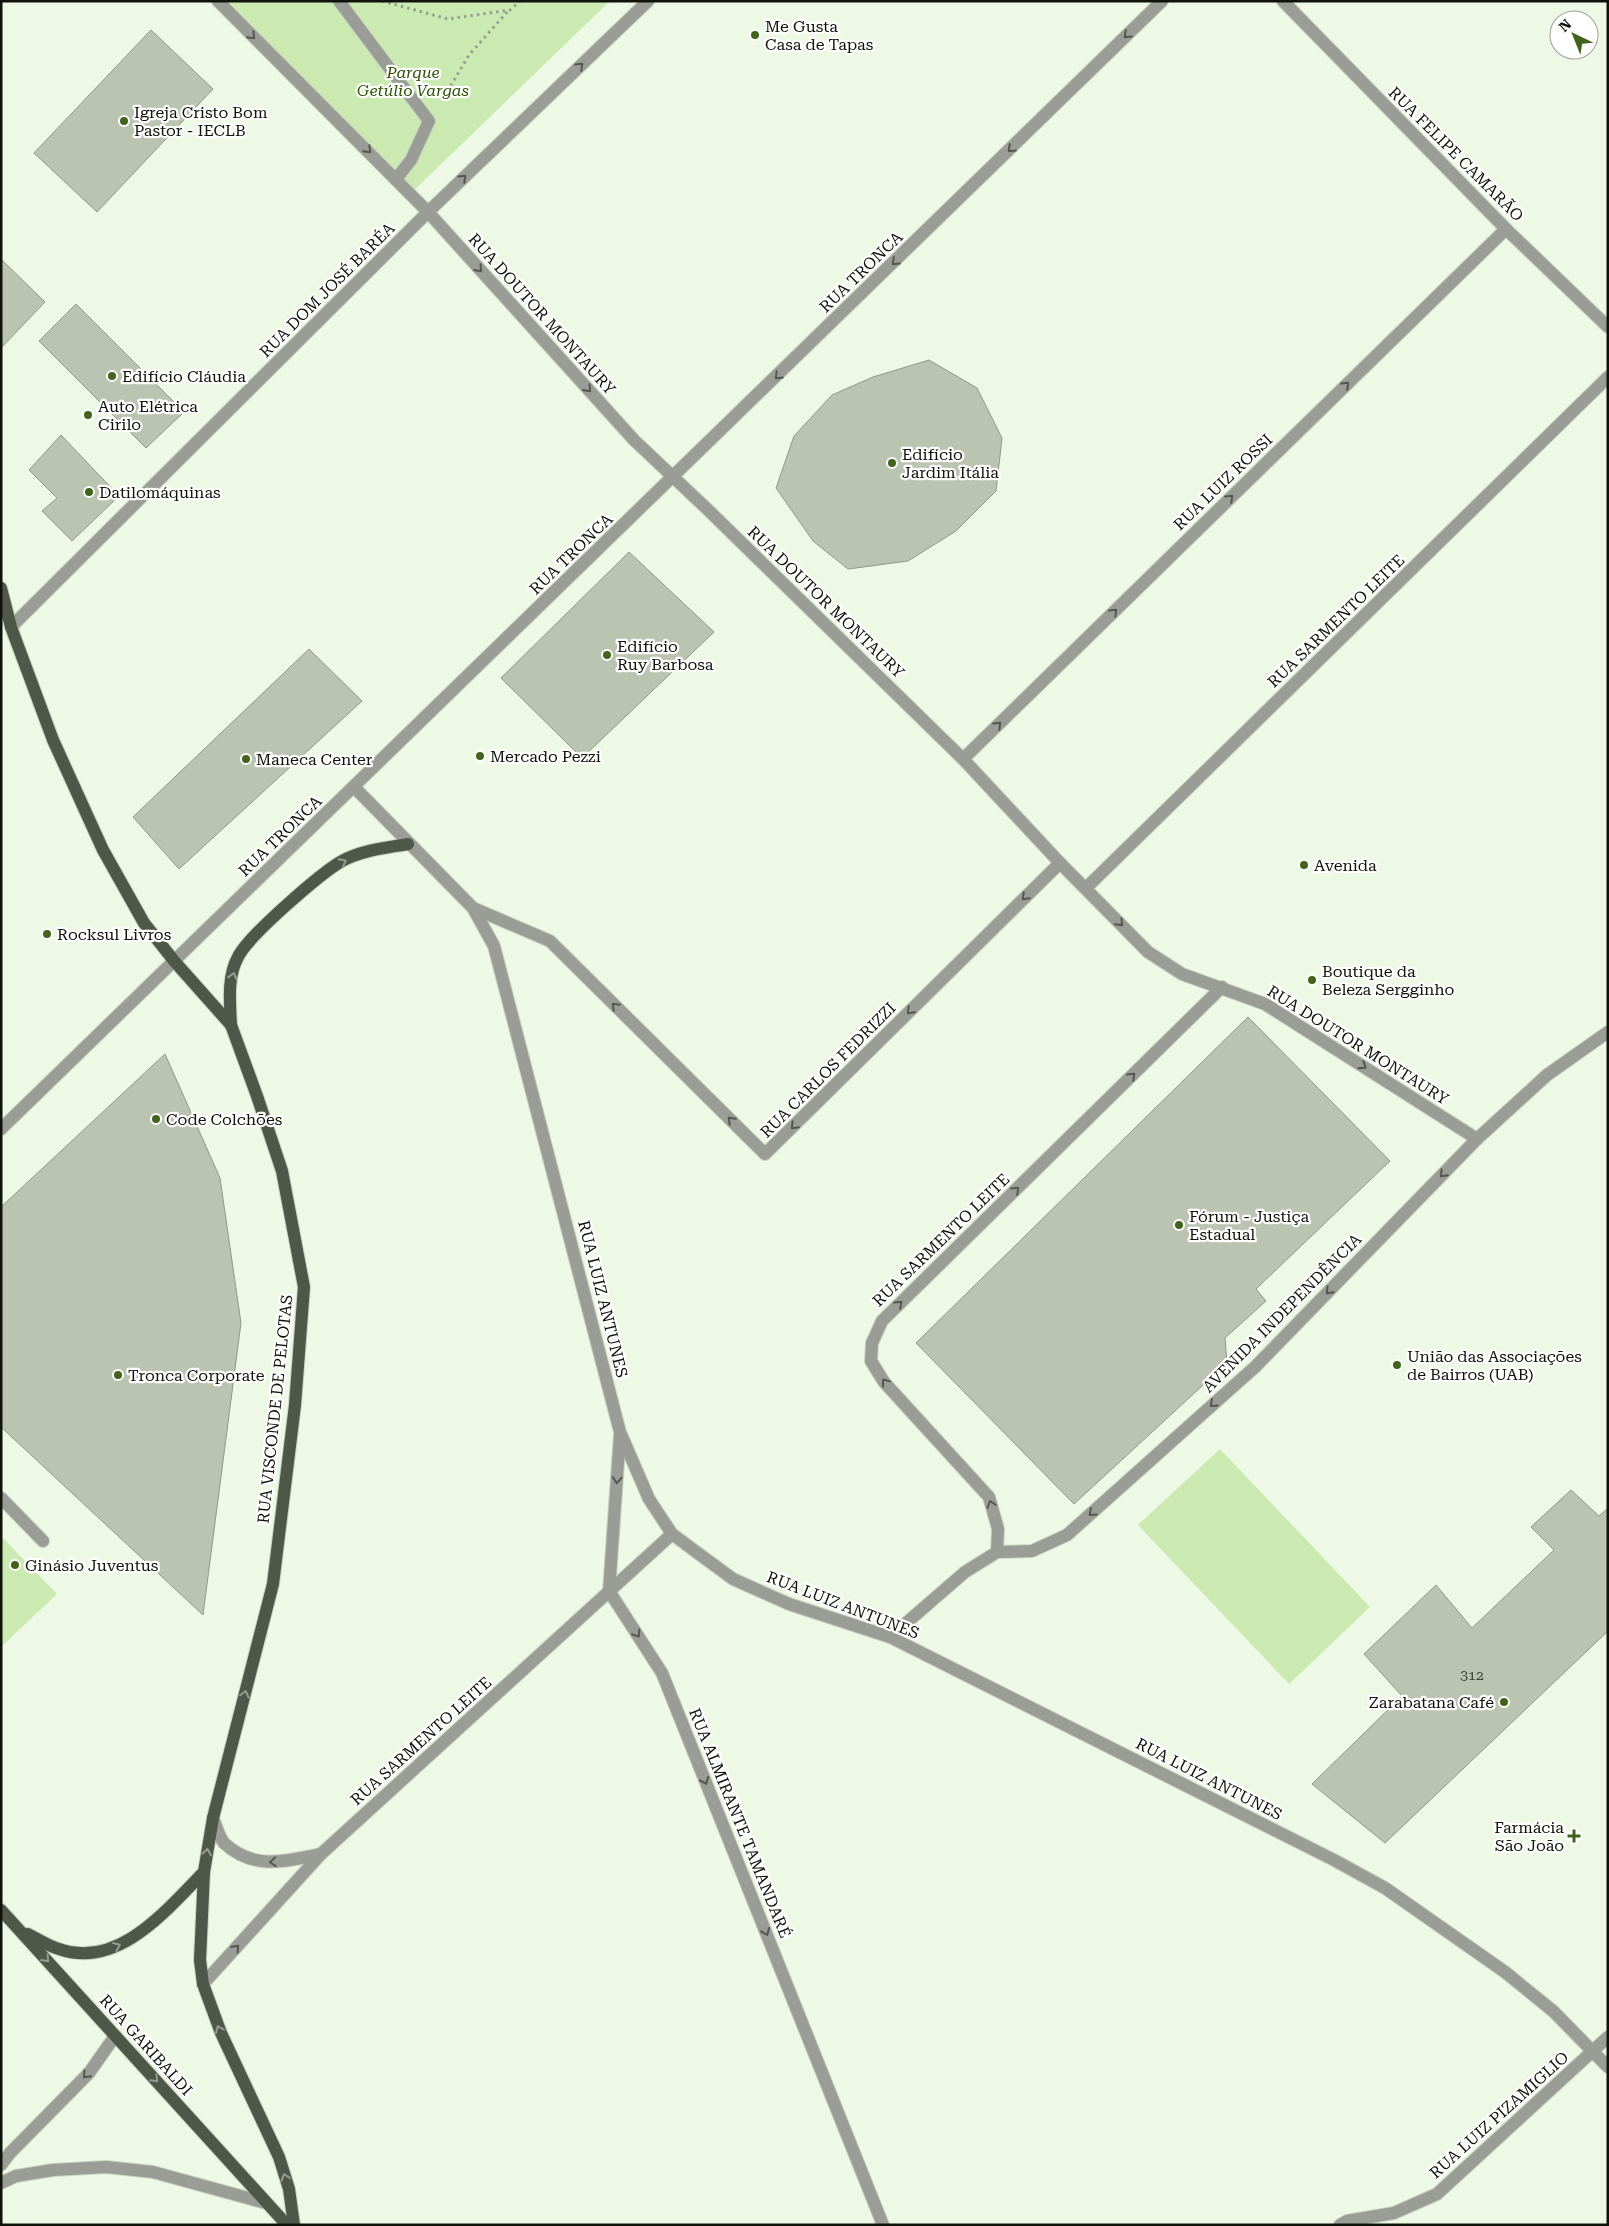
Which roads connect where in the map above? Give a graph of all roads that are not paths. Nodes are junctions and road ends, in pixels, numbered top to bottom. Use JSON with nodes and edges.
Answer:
{"nodes":[{"id":1,"x":218,"y":1,"type":"edge"},
{"id":2,"x":339,"y":1,"type":"edge"},
{"id":3,"x":648,"y":1,"type":"edge"},
{"id":4,"x":1162,"y":1,"type":"edge"},
{"id":5,"x":1283,"y":1,"type":"edge"},
{"id":6,"x":396,"y":179,"type":"junction"},
{"id":7,"x":428,"y":212,"type":"junction"},
{"id":8,"x":1506,"y":229,"type":"junction"},
{"id":9,"x":1608,"y":326,"type":"edge"},
{"id":10,"x":1608,"y":377,"type":"edge"},
{"id":11,"x":674,"y":478,"type":"junction"},
{"id":12,"x":1,"y":588,"type":"edge"},
{"id":13,"x":11,"y":627,"type":"junction"},
{"id":14,"x":963,"y":760,"type":"junction"},
{"id":15,"x":354,"y":787,"type":"junction"},
{"id":16,"x":408,"y":844,"type":"junction"},
{"id":17,"x":1060,"y":863,"type":"junction"},
{"id":18,"x":1086,"y":888,"type":"junction"},
{"id":19,"x":473,"y":908,"type":"junction"},
{"id":20,"x":175,"y":962,"type":"junction"},
{"id":21,"x":1222,"y":987,"type":"junction"},
{"id":22,"x":230,"y":1024,"type":"junction"},
{"id":23,"x":1608,"y":1032,"type":"edge"},
{"id":24,"x":1,"y":1129,"type":"edge"},
{"id":25,"x":1477,"y":1139,"type":"junction"},
{"id":26,"x":620,"y":1432,"type":"junction"},
{"id":27,"x":1,"y":1498,"type":"edge"},
{"id":28,"x":672,"y":1534,"type":"junction"},
{"id":29,"x":43,"y":1541,"type":"dead end"},
{"id":30,"x":997,"y":1552,"type":"junction"},
{"id":31,"x":609,"y":1591,"type":"junction"},
{"id":32,"x":890,"y":1637,"type":"junction"},
{"id":33,"x":213,"y":1818,"type":"junction"},
{"id":34,"x":321,"y":1854,"type":"junction"},
{"id":35,"x":204,"y":1872,"type":"junction"},
{"id":36,"x":1,"y":1910,"type":"edge"},
{"id":37,"x":21,"y":1931,"type":"junction"},
{"id":38,"x":203,"y":1984,"type":"junction"},
{"id":39,"x":115,"y":2036,"type":"junction"},
{"id":40,"x":1608,"y":2037,"type":"edge"},
{"id":41,"x":1593,"y":2051,"type":"junction"},
{"id":42,"x":1608,"y":2067,"type":"edge"},
{"id":43,"x":1,"y":2165,"type":"edge"},
{"id":44,"x":1,"y":2183,"type":"edge"},
{"id":45,"x":266,"y":2203,"type":"junction"},
{"id":46,"x":287,"y":2225,"type":"edge"},
{"id":47,"x":294,"y":2225,"type":"edge"},
{"id":48,"x":883,"y":2225,"type":"edge"},
{"id":49,"x":1340,"y":2225,"type":"edge"}],
"edges":[{"from":1,"to":6,"type":"street","name":"RUA DOUTOR MONTAURY","one_way":true},
{"from":2,"to":6,"type":"street"},
{"from":7,"to":3,"type":"street","name":"RUA DOM JOSÉ BARÉA","one_way":true},
{"from":4,"to":11,"type":"street","name":"RUA TRONCA","one_way":true},
{"from":5,"to":8,"type":"street","name":"RUA FELIPE CAMARÃO"},
{"from":6,"to":7,"type":"street","name":"RUA DOUTOR MONTAURY"},
{"from":7,"to":11,"type":"street","name":"RUA DOUTOR MONTAURY","one_way":true},
{"from":7,"to":13,"type":"street","name":"RUA DOM JOSÉ BARÉA"},
{"from":8,"to":9,"type":"street","name":"RUA FELIPE CAMARÃO"},
{"from":14,"to":8,"type":"street","name":"RUA LUIZ ROSSI","one_way":true},
{"from":10,"to":18,"type":"street","name":"RUA SARMENTO LEITE"},
{"from":11,"to":14,"type":"street","name":"RUA DOUTOR MONTAURY"},
{"from":11,"to":15,"type":"street","name":"RUA TRONCA"},
{"from":12,"to":13,"type":"main road","name":"RUA VISCONDE DE PELOTAS"},
{"from":13,"to":20,"type":"main road","name":"RUA VISCONDE DE PELOTAS"},
{"from":14,"to":17,"type":"street","name":"RUA DOUTOR MONTAURY"},
{"from":15,"to":16,"type":"street","name":"RUA LUIZ ANTUNES"},
{"from":15,"to":20,"type":"street","name":"RUA TRONCA"},
{"from":16,"to":19,"type":"street","name":"RUA LUIZ ANTUNES"},
{"from":22,"to":16,"type":"main road","one_way":true},
{"from":17,"to":18,"type":"street","name":"RUA DOUTOR MONTAURY"},
{"from":17,"to":19,"type":"street","name":"RUA CARLOS FEDRIZZI","one_way":true},
{"from":18,"to":21,"type":"street","name":"RUA DOUTOR MONTAURY","one_way":true},
{"from":19,"to":26,"type":"street","name":"RUA LUIZ ANTUNES"},
{"from":20,"to":22,"type":"main road","name":"RUA VISCONDE DE PELOTAS"},
{"from":20,"to":24,"type":"street","name":"RUA TRONCA"},
{"from":21,"to":25,"type":"street","name":"RUA DOUTOR MONTAURY","one_way":true},
{"from":30,"to":21,"type":"street","name":"RUA SARMENTO LEITE","one_way":true},
{"from":33,"to":22,"type":"main road","name":"RUA VISCONDE DE PELOTAS","one_way":true},
{"from":23,"to":25,"type":"street","name":"AVENIDA INDEPENDÊNCIA"},
{"from":25,"to":30,"type":"street","name":"AVENIDA INDEPENDÊNCIA","one_way":true},
{"from":26,"to":28,"type":"street","name":"RUA LUIZ ANTUNES"},
{"from":26,"to":31,"type":"street","one_way":true},
{"from":27,"to":29,"type":"street"},
{"from":28,"to":31,"type":"street","name":"RUA SARMENTO LEITE"},
{"from":28,"to":32,"type":"street","name":"RUA LUIZ ANTUNES"},
{"from":30,"to":32,"type":"street"},
{"from":31,"to":34,"type":"street","name":"RUA SARMENTO LEITE"},
{"from":31,"to":48,"type":"street","name":"RUA ALMIRANTE TAMANDARÉ","one_way":true},
{"from":32,"to":41,"type":"street","name":"RUA LUIZ ANTUNES"},
{"from":34,"to":33,"type":"street","one_way":true},
{"from":35,"to":33,"type":"main road","name":"RUA VISCONDE DE PELOTAS","one_way":true},
{"from":38,"to":34,"type":"street","name":"RUA SARMENTO LEITE","one_way":true},
{"from":37,"to":35,"type":"main road","one_way":true},
{"from":35,"to":38,"type":"main road","name":"RUA VISCONDE DE PELOTAS"},
{"from":36,"to":37,"type":"main road","name":"RUA GARIBALDI"},
{"from":37,"to":39,"type":"main road","name":"RUA GARIBALDI","one_way":true},
{"from":47,"to":38,"type":"main road","name":"RUA VISCONDE DE PELOTAS","one_way":true},
{"from":39,"to":43,"type":"street","one_way":true},
{"from":39,"to":45,"type":"main road","name":"RUA GARIBALDI","one_way":true},
{"from":40,"to":41,"type":"street","name":"RUA LUIZ PIZAMIGLIO"},
{"from":41,"to":42,"type":"street","name":"RUA LUIZ ANTUNES"},
{"from":41,"to":49,"type":"street","name":"RUA LUIZ PIZAMIGLIO"},
{"from":44,"to":45,"type":"street"},
{"from":45,"to":46,"type":"main road","name":"RUA GARIBALDI"}]}
